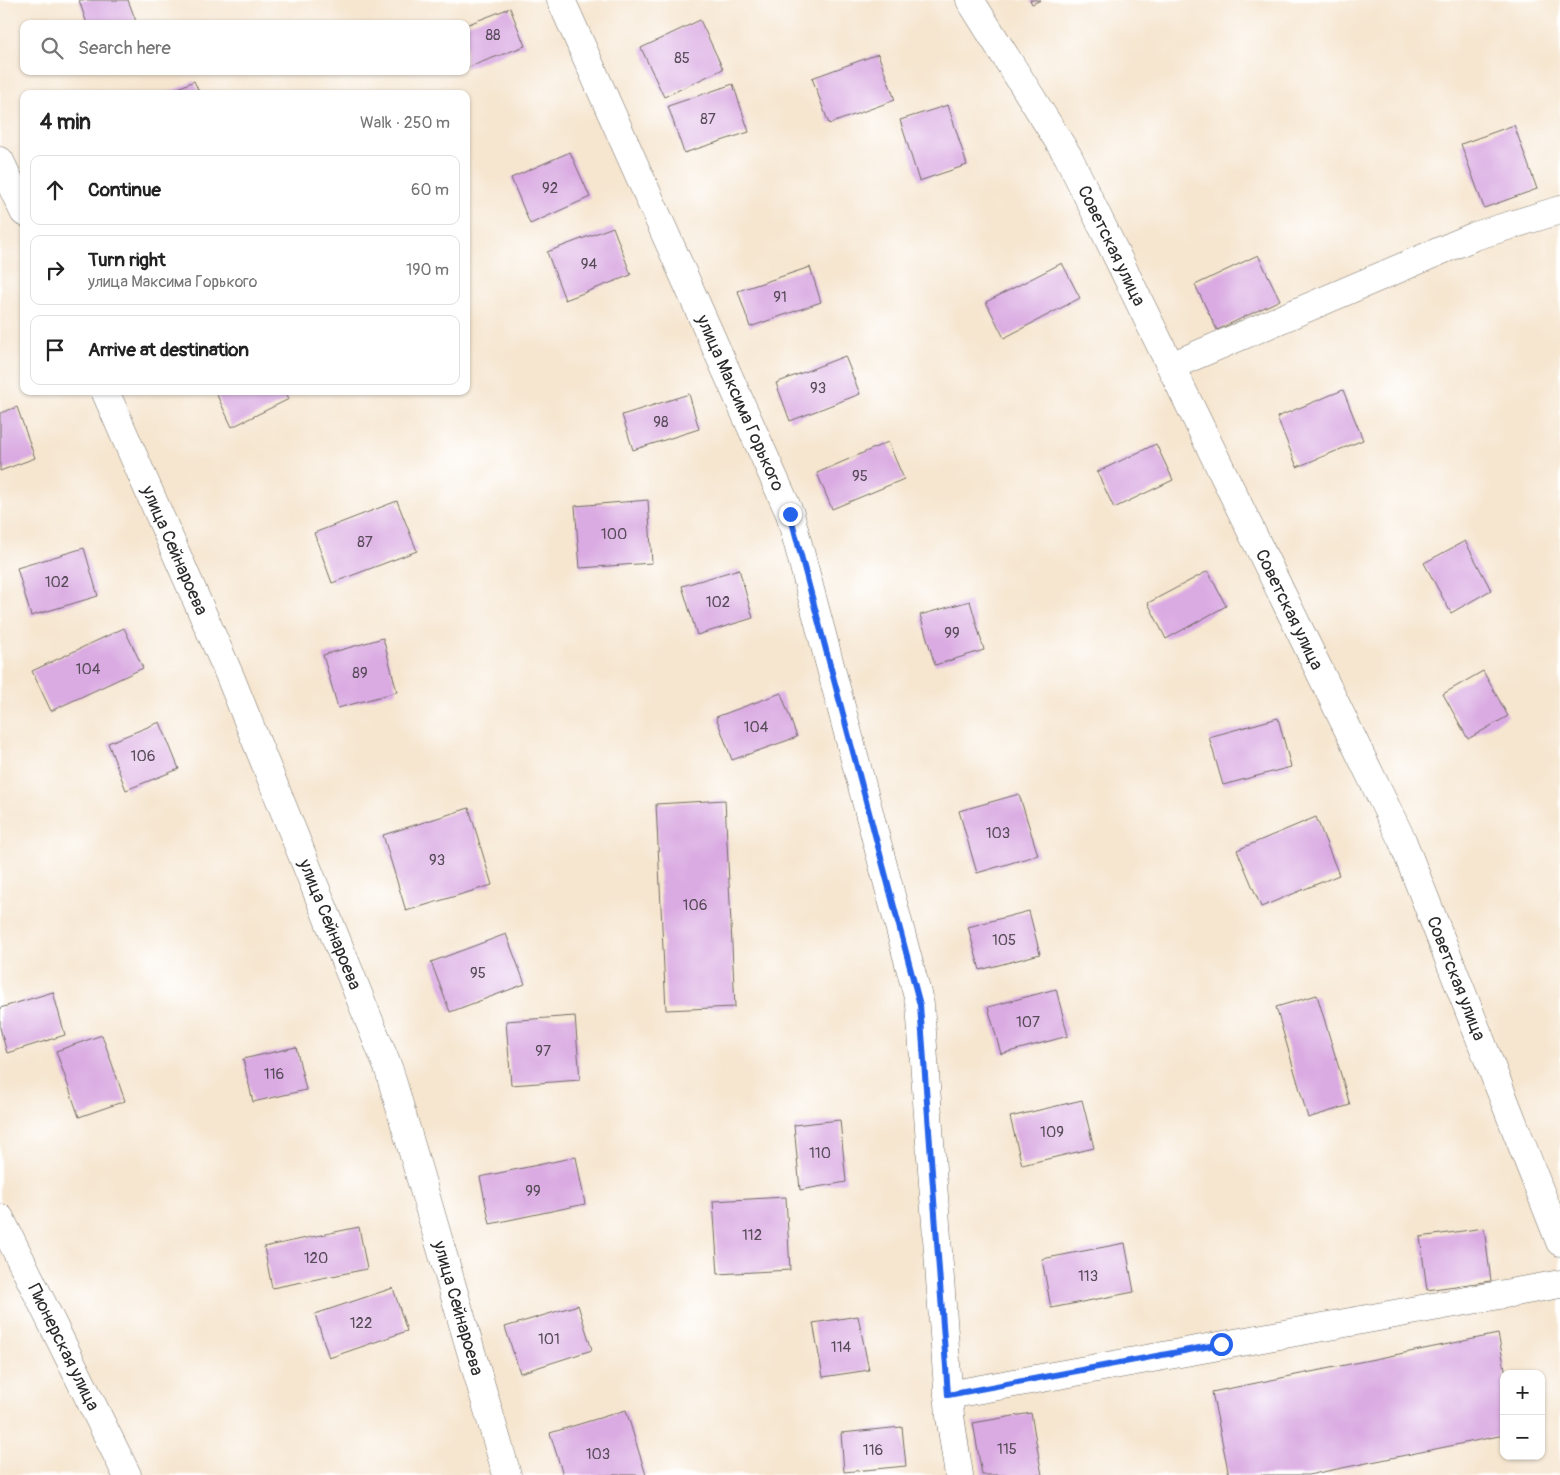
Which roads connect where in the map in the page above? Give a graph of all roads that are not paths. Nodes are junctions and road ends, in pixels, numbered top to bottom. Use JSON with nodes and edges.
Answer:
{"nodes":[{"id":1,"x":561,"y":0,"type":"edge"},
{"id":2,"x":970,"y":0,"type":"edge"},
{"id":3,"x":0,"y":161,"type":"edge"},
{"id":4,"x":20,"y":204,"type":"edge"},
{"id":5,"x":1560,"y":210,"type":"edge"},
{"id":6,"x":1171,"y":366,"type":"junction"},
{"id":7,"x":107,"y":395,"type":"edge"},
{"id":8,"x":0,"y":1218,"type":"edge"},
{"id":9,"x":1560,"y":1242,"type":"edge"},
{"id":10,"x":1560,"y":1284,"type":"edge"},
{"id":11,"x":948,"y":1395,"type":"junction"},
{"id":12,"x":127,"y":1475,"type":"edge"},
{"id":13,"x":506,"y":1475,"type":"edge"},
{"id":14,"x":959,"y":1475,"type":"edge"}],
"edges":[{"from":1,"to":11,"type":"street","name":"улица Максима Горького"},
{"from":2,"to":6,"type":"street","name":"Советская улица"},
{"from":3,"to":4,"type":"street"},
{"from":5,"to":6,"type":"street"},
{"from":6,"to":9,"type":"street","name":"Советская улица"},
{"from":7,"to":13,"type":"street","name":"улица Сейнароева"},
{"from":8,"to":12,"type":"street","name":"Пионерская улица"},
{"from":10,"to":11,"type":"street"},
{"from":11,"to":14,"type":"street","name":"улица Максима Горького"}]}
